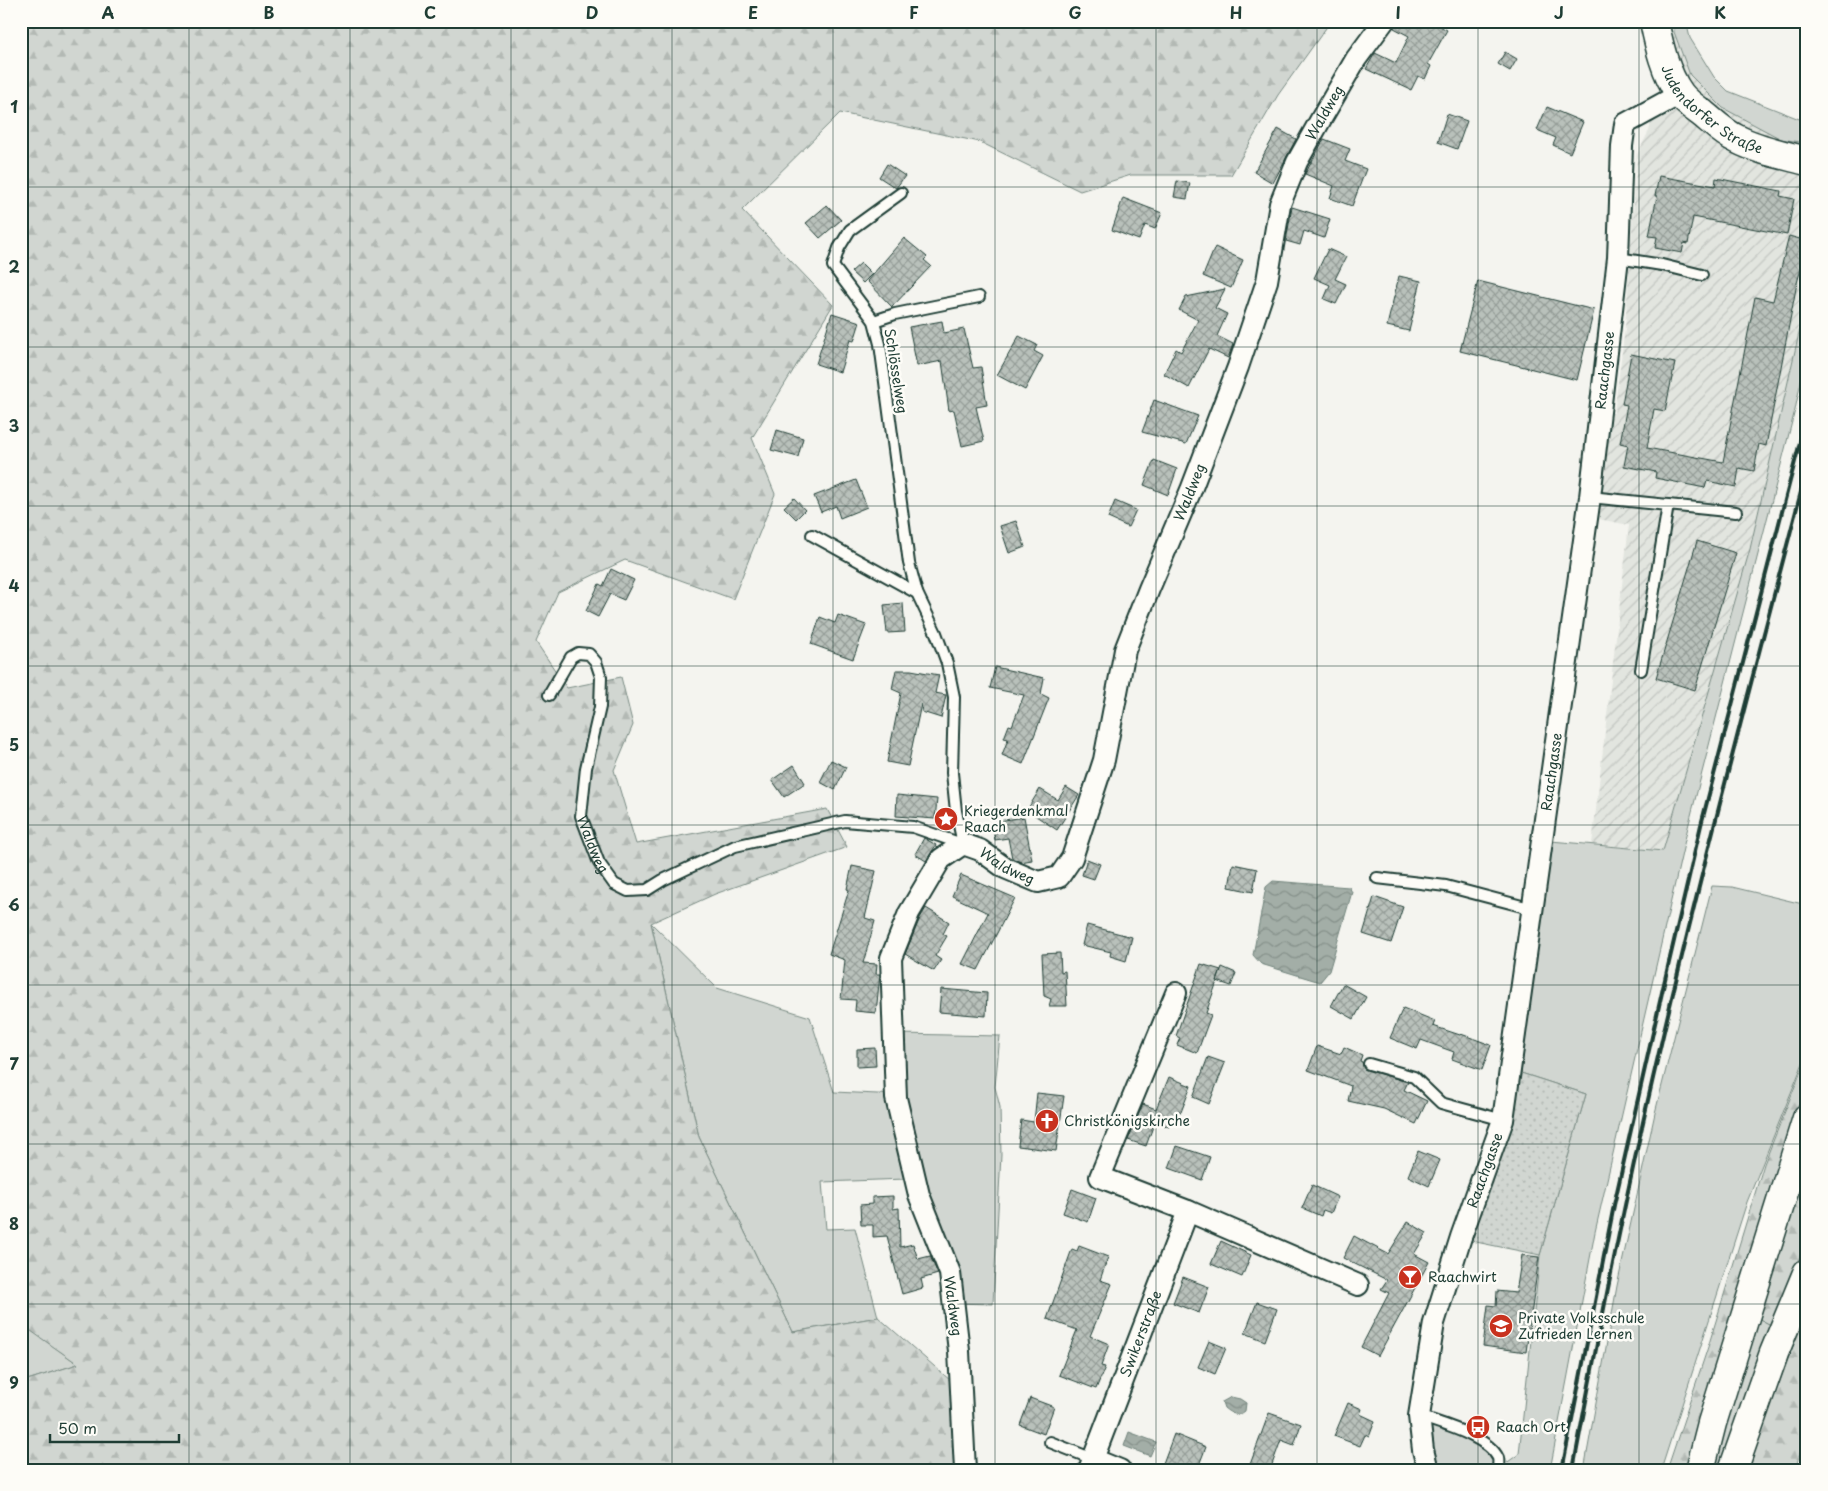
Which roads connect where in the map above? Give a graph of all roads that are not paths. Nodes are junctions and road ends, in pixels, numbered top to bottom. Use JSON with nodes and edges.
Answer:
{"nodes":[{"id":1,"x":1384,"y":21,"type":"edge"},
{"id":2,"x":1654,"y":21,"type":"edge"},
{"id":3,"x":1686,"y":100,"type":"junction"},
{"id":4,"x":1807,"y":161,"type":"edge"},
{"id":5,"x":901,"y":194,"type":"dead end"},
{"id":6,"x":1618,"y":258,"type":"junction"},
{"id":7,"x":1702,"y":275,"type":"dead end"},
{"id":8,"x":978,"y":297,"type":"dead end"},
{"id":9,"x":874,"y":321,"type":"junction"},
{"id":10,"x":1590,"y":497,"type":"junction"},
{"id":11,"x":1668,"y":505,"type":"junction"},
{"id":12,"x":1736,"y":512,"type":"dead end"},
{"id":13,"x":812,"y":535,"type":"dead end"},
{"id":14,"x":917,"y":593,"type":"junction"},
{"id":15,"x":1641,"y":670,"type":"dead end"},
{"id":16,"x":548,"y":695,"type":"dead end"},
{"id":17,"x":963,"y":844,"type":"junction"},
{"id":18,"x":1377,"y":878,"type":"dead end"},
{"id":19,"x":1533,"y":909,"type":"junction"},
{"id":20,"x":1176,"y":994,"type":"dead end"},
{"id":21,"x":1368,"y":1064,"type":"dead end"},
{"id":22,"x":1807,"y":1118,"type":"edge"},
{"id":23,"x":1503,"y":1120,"type":"junction"},
{"id":24,"x":1188,"y":1211,"type":"junction"},
{"id":25,"x":1807,"y":1273,"type":"edge"},
{"id":26,"x":1358,"y":1285,"type":"dead end"},
{"id":27,"x":1419,"y":1416,"type":"junction"},
{"id":28,"x":1050,"y":1442,"type":"dead end"},
{"id":29,"x":1091,"y":1464,"type":"edge"},
{"id":30,"x":965,"y":1470,"type":"edge"},
{"id":31,"x":1120,"y":1470,"type":"edge"},
{"id":32,"x":1428,"y":1470,"type":"edge"},
{"id":33,"x":1498,"y":1470,"type":"edge"},
{"id":34,"x":1700,"y":1470,"type":"edge"},
{"id":35,"x":1733,"y":1470,"type":"edge"}],
"edges":[{"from":1,"to":17,"type":"street","name":"Waldweg"},
{"from":2,"to":3,"type":"main road","name":"Judendorfer Straße"},
{"from":3,"to":4,"type":"main road","name":"Judendorfer Straße"},
{"from":3,"to":6,"type":"street","name":"Raachgasse"},
{"from":5,"to":9,"type":"lane","name":"Schlösselweg"},
{"from":6,"to":7,"type":"lane"},
{"from":6,"to":10,"type":"street","name":"Raachgasse"},
{"from":8,"to":9,"type":"lane"},
{"from":9,"to":14,"type":"lane","name":"Schlösselweg"},
{"from":10,"to":11,"type":"lane"},
{"from":10,"to":19,"type":"street","name":"Raachgasse"},
{"from":11,"to":12,"type":"lane"},
{"from":11,"to":15,"type":"lane"},
{"from":13,"to":14,"type":"lane"},
{"from":14,"to":17,"type":"lane","name":"Schlösselweg"},
{"from":16,"to":17,"type":"lane","name":"Waldweg"},
{"from":17,"to":30,"type":"street","name":"Waldweg"},
{"from":18,"to":19,"type":"lane"},
{"from":19,"to":23,"type":"street","name":"Raachgasse"},
{"from":20,"to":24,"type":"street"},
{"from":21,"to":23,"type":"lane"},
{"from":22,"to":34,"type":"main road"},
{"from":23,"to":27,"type":"street","name":"Raachgasse"},
{"from":24,"to":26,"type":"street"},
{"from":24,"to":29,"type":"street","name":"Swikerstraße"},
{"from":25,"to":35,"type":"main road"},
{"from":27,"to":32,"type":"street","name":"Raachgasse"},
{"from":27,"to":33,"type":"lane"},
{"from":28,"to":29,"type":"lane"},
{"from":29,"to":31,"type":"street"}]}
